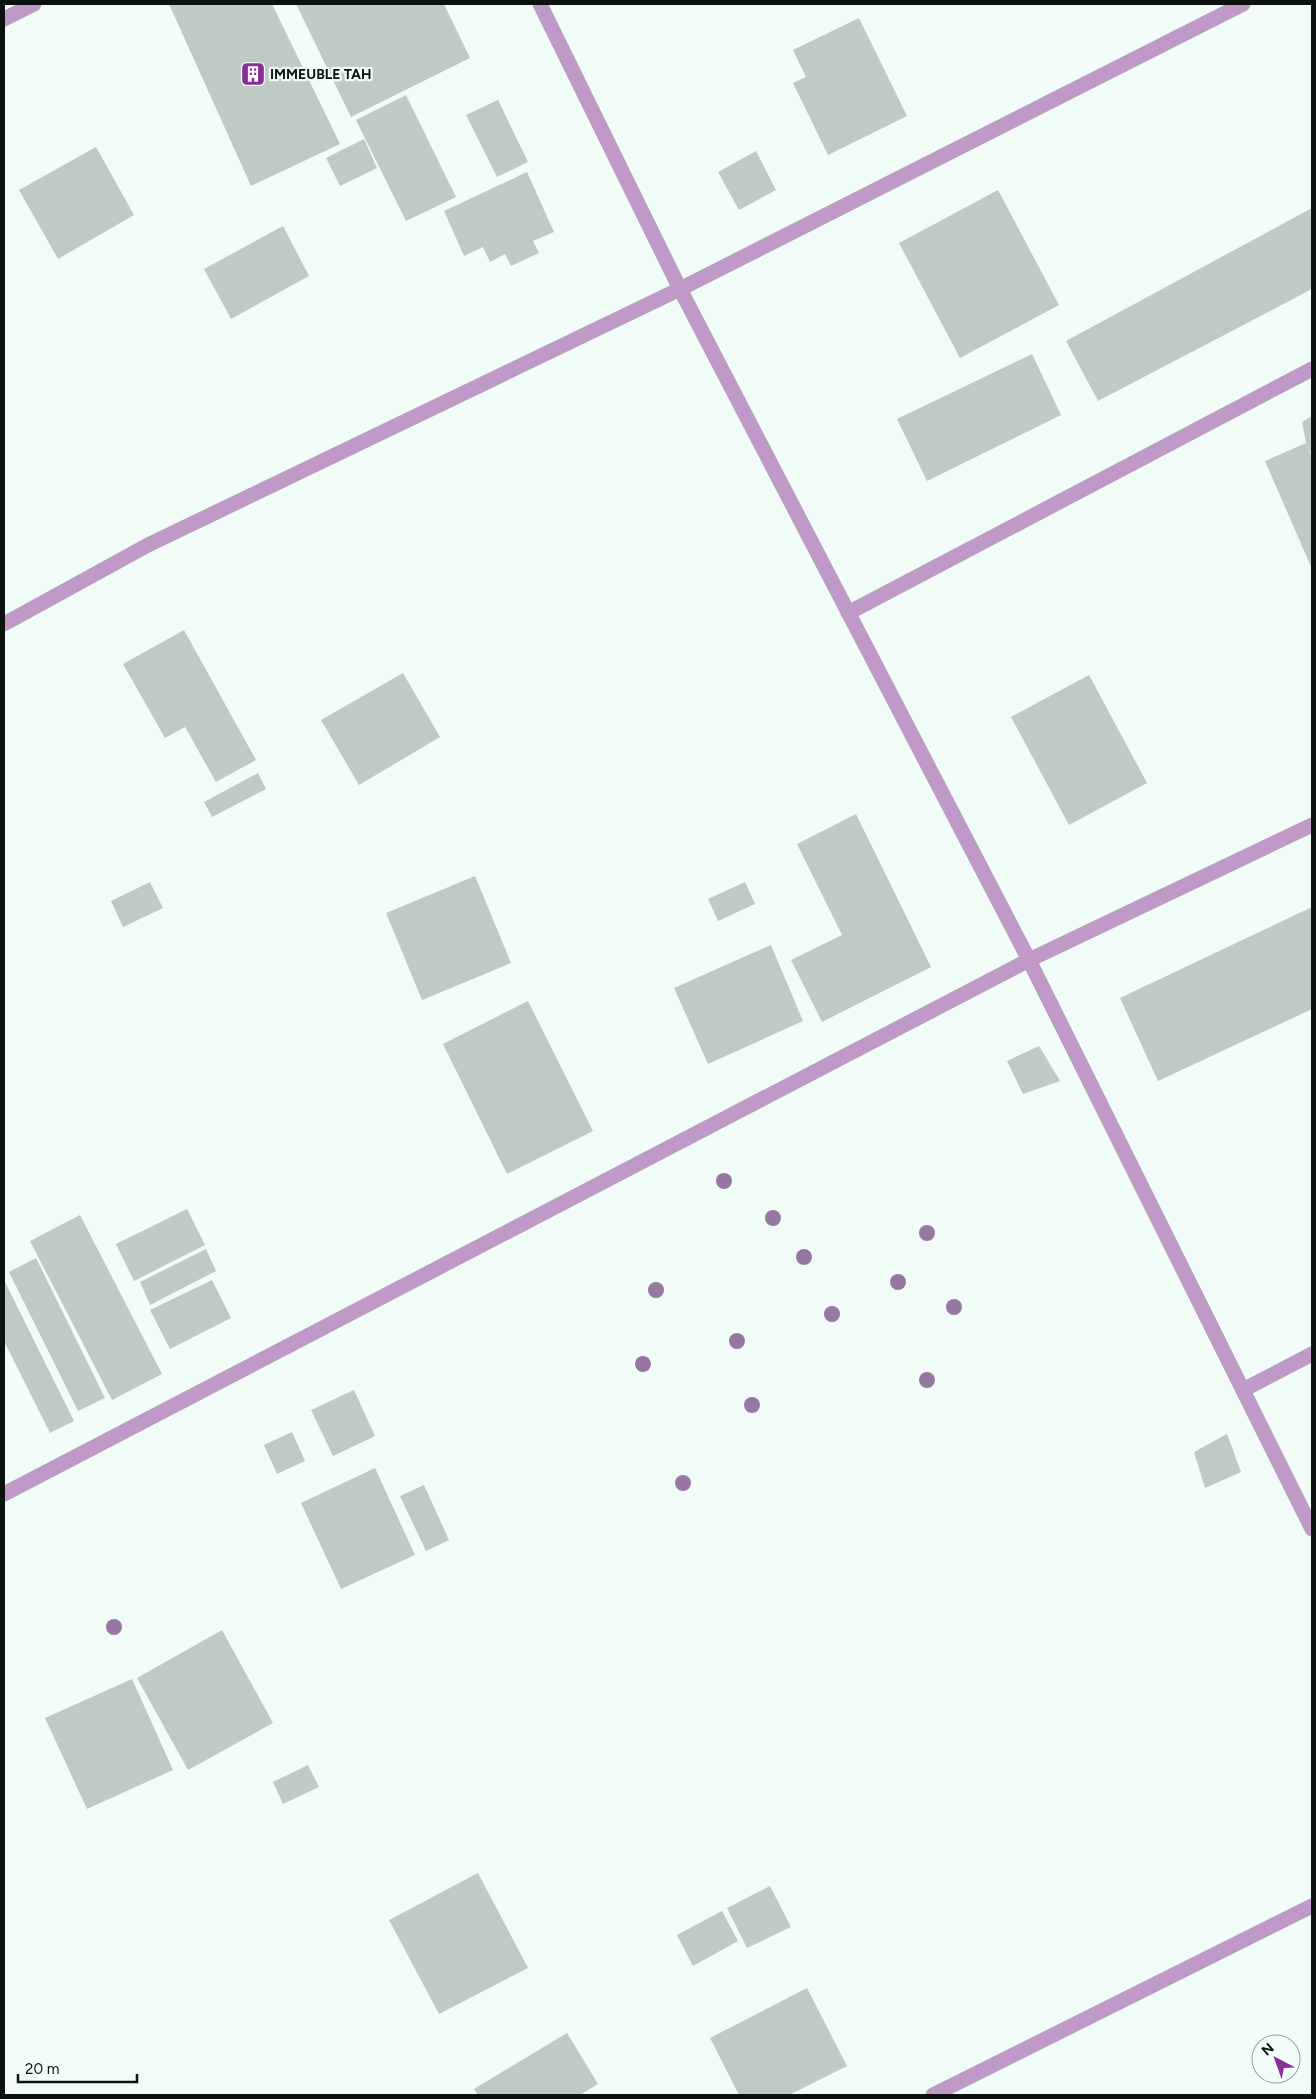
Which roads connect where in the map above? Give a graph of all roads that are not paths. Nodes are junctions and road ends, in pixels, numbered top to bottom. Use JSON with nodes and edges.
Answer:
{"nodes":[{"id":1,"x":34,"y":4,"type":"edge"},
{"id":2,"x":540,"y":4,"type":"edge"},
{"id":3,"x":1244,"y":4,"type":"edge"},
{"id":4,"x":4,"y":19,"type":"edge"},
{"id":5,"x":680,"y":289,"type":"junction"},
{"id":6,"x":1312,"y":369,"type":"edge"},
{"id":7,"x":848,"y":613,"type":"junction"},
{"id":8,"x":4,"y":624,"type":"edge"},
{"id":9,"x":1312,"y":825,"type":"edge"},
{"id":10,"x":1029,"y":960,"type":"junction"},
{"id":11,"x":1312,"y":1354,"type":"edge"},
{"id":12,"x":1243,"y":1390,"type":"junction"},
{"id":13,"x":4,"y":1494,"type":"edge"},
{"id":14,"x":1312,"y":1529,"type":"edge"},
{"id":15,"x":1312,"y":1906,"type":"edge"},
{"id":16,"x":933,"y":2095,"type":"edge"}],
"edges":[{"from":1,"to":4,"type":"street"},
{"from":2,"to":5,"type":"street"},
{"from":3,"to":5,"type":"street"},
{"from":5,"to":7,"type":"street"},
{"from":5,"to":8,"type":"street"},
{"from":6,"to":7,"type":"street"},
{"from":7,"to":10,"type":"street"},
{"from":9,"to":10,"type":"street"},
{"from":10,"to":12,"type":"street"},
{"from":10,"to":13,"type":"street"},
{"from":11,"to":12,"type":"street"},
{"from":12,"to":14,"type":"street"},
{"from":15,"to":16,"type":"street"}]}
